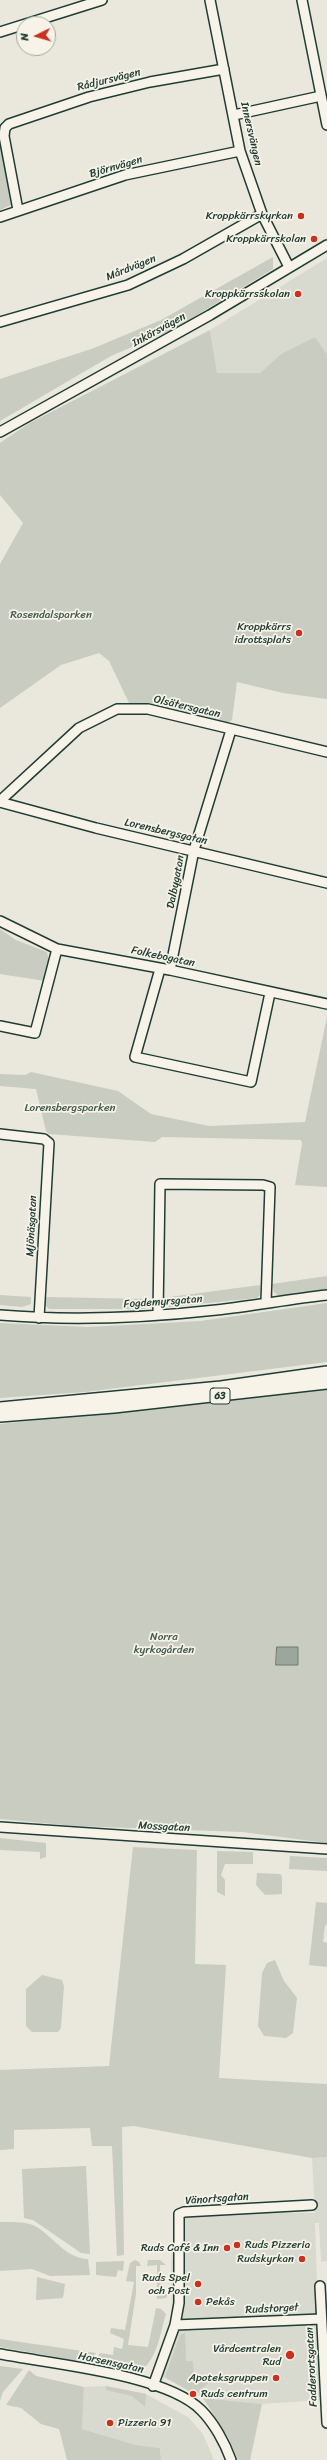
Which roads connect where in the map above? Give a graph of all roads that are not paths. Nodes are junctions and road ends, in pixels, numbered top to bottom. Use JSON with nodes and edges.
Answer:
{"nodes":[{"id":1,"x":102,"y":0,"type":"edge"},
{"id":2,"x":210,"y":0,"type":"edge"},
{"id":3,"x":302,"y":0,"type":"edge"},
{"id":4,"x":0,"y":32,"type":"edge"},
{"id":5,"x":224,"y":69,"type":"junction"},
{"id":6,"x":321,"y":96,"type":"junction"},
{"id":7,"x":234,"y":115,"type":"junction"},
{"id":8,"x":327,"y":125,"type":"edge"},
{"id":9,"x":240,"y":151,"type":"junction"},
{"id":10,"x":18,"y":210,"type":"junction"},
{"id":11,"x":262,"y":214,"type":"junction"},
{"id":12,"x":0,"y":217,"type":"edge"},
{"id":13,"x":327,"y":245,"type":"edge"},
{"id":14,"x":289,"y":267,"type":"junction"},
{"id":15,"x":0,"y":322,"type":"edge"},
{"id":16,"x":0,"y":432,"type":"edge"},
{"id":17,"x":231,"y":730,"type":"junction"},
{"id":18,"x":327,"y":752,"type":"edge"},
{"id":19,"x":0,"y":802,"type":"edge"},
{"id":20,"x":194,"y":850,"type":"junction"},
{"id":21,"x":327,"y":883,"type":"edge"},
{"id":22,"x":0,"y":921,"type":"edge"},
{"id":23,"x":57,"y":950,"type":"junction"},
{"id":24,"x":160,"y":968,"type":"junction"},
{"id":25,"x":170,"y":970,"type":"junction"},
{"id":26,"x":270,"y":993,"type":"junction"},
{"id":27,"x":327,"y":1004,"type":"edge"},
{"id":28,"x":0,"y":1026,"type":"edge"},
{"id":29,"x":0,"y":1134,"type":"edge"},
{"id":30,"x":327,"y":1295,"type":"edge"},
{"id":31,"x":266,"y":1302,"type":"junction"},
{"id":32,"x":158,"y":1314,"type":"junction"},
{"id":33,"x":0,"y":1315,"type":"edge"},
{"id":34,"x":39,"y":1318,"type":"junction"},
{"id":35,"x":327,"y":1372,"type":"edge"},
{"id":36,"x":327,"y":1383,"type":"edge"},
{"id":37,"x":0,"y":1403,"type":"edge"},
{"id":38,"x":22,"y":1406,"type":"junction"},
{"id":39,"x":0,"y":1408,"type":"edge"},
{"id":40,"x":0,"y":1416,"type":"edge"},
{"id":41,"x":0,"y":1827,"type":"edge"},
{"id":42,"x":327,"y":1849,"type":"edge"},
{"id":43,"x":312,"y":2205,"type":"dead end"},
{"id":44,"x":320,"y":2286,"type":"dead end"},
{"id":45,"x":321,"y":2319,"type":"junction"},
{"id":46,"x":175,"y":2326,"type":"junction"},
{"id":47,"x":0,"y":2354,"type":"edge"},
{"id":48,"x":153,"y":2386,"type":"junction"},
{"id":49,"x":327,"y":2423,"type":"edge"},
{"id":50,"x":231,"y":2460,"type":"edge"}],
"edges":[{"from":1,"to":4,"type":"street"},
{"from":2,"to":5,"type":"street","name":"Innersvängen"},
{"from":3,"to":6,"type":"street"},
{"from":5,"to":7,"type":"street","name":"Innersvängen"},
{"from":5,"to":10,"type":"street","name":"Rådjursvägen"},
{"from":6,"to":7,"type":"street"},
{"from":6,"to":8,"type":"street"},
{"from":7,"to":9,"type":"street","name":"Innersvängen"},
{"from":9,"to":10,"type":"street","name":"Björnvägen"},
{"from":9,"to":11,"type":"street","name":"Innersvängen"},
{"from":10,"to":12,"type":"street","name":"Björnvägen"},
{"from":11,"to":14,"type":"street","name":"Innersvängen"},
{"from":11,"to":15,"type":"street","name":"Mårdvägen"},
{"from":13,"to":14,"type":"street","name":"Inkörsvägen"},
{"from":14,"to":16,"type":"street","name":"Inkörsvägen"},
{"from":17,"to":18,"type":"street","name":"Olsätersgatan"},
{"from":17,"to":19,"type":"street","name":"Olsätersgatan"},
{"from":17,"to":20,"type":"street","name":"Dalbygatan"},
{"from":19,"to":20,"type":"street","name":"Lorensbergsgatan"},
{"from":20,"to":21,"type":"street","name":"Lorensbergsgatan"},
{"from":20,"to":25,"type":"street","name":"Dalbygatan"},
{"from":22,"to":23,"type":"street","name":"Folkebogatan"},
{"from":23,"to":24,"type":"street","name":"Folkebogatan"},
{"from":23,"to":28,"type":"street"},
{"from":24,"to":25,"type":"street","name":"Folkebogatan"},
{"from":24,"to":26,"type":"street"},
{"from":25,"to":26,"type":"street","name":"Folkebogatan"},
{"from":26,"to":27,"type":"street","name":"Folkebogatan"},
{"from":29,"to":34,"type":"street","name":"Mjönäsgatan"},
{"from":30,"to":31,"type":"street","name":"Fogdemyrsgatan"},
{"from":31,"to":32,"type":"street","name":"Fogdemyrsgatan"},
{"from":31,"to":32,"type":"street"},
{"from":32,"to":34,"type":"street","name":"Fogdemyrsgatan"},
{"from":33,"to":34,"type":"street","name":"Fogdemyrsgatan"},
{"from":35,"to":38,"type":"main road","number":"63"},
{"from":36,"to":40,"type":"main road","number":"63"},
{"from":37,"to":38,"type":"main road"},
{"from":38,"to":39,"type":"main road","number":"63"},
{"from":41,"to":42,"type":"street","name":"Mossgatan"},
{"from":43,"to":46,"type":"street","name":"Vänortsgatan"},
{"from":44,"to":45,"type":"street","name":"Fadderortsgatan"},
{"from":45,"to":46,"type":"street","name":"Rudstorget"},
{"from":45,"to":49,"type":"street","name":"Fadderortsgatan"},
{"from":46,"to":48,"type":"street","name":"Vänortsgatan"},
{"from":47,"to":48,"type":"street","name":"Horsensgatan"},
{"from":48,"to":50,"type":"street","name":"Horsensgatan"}]}
